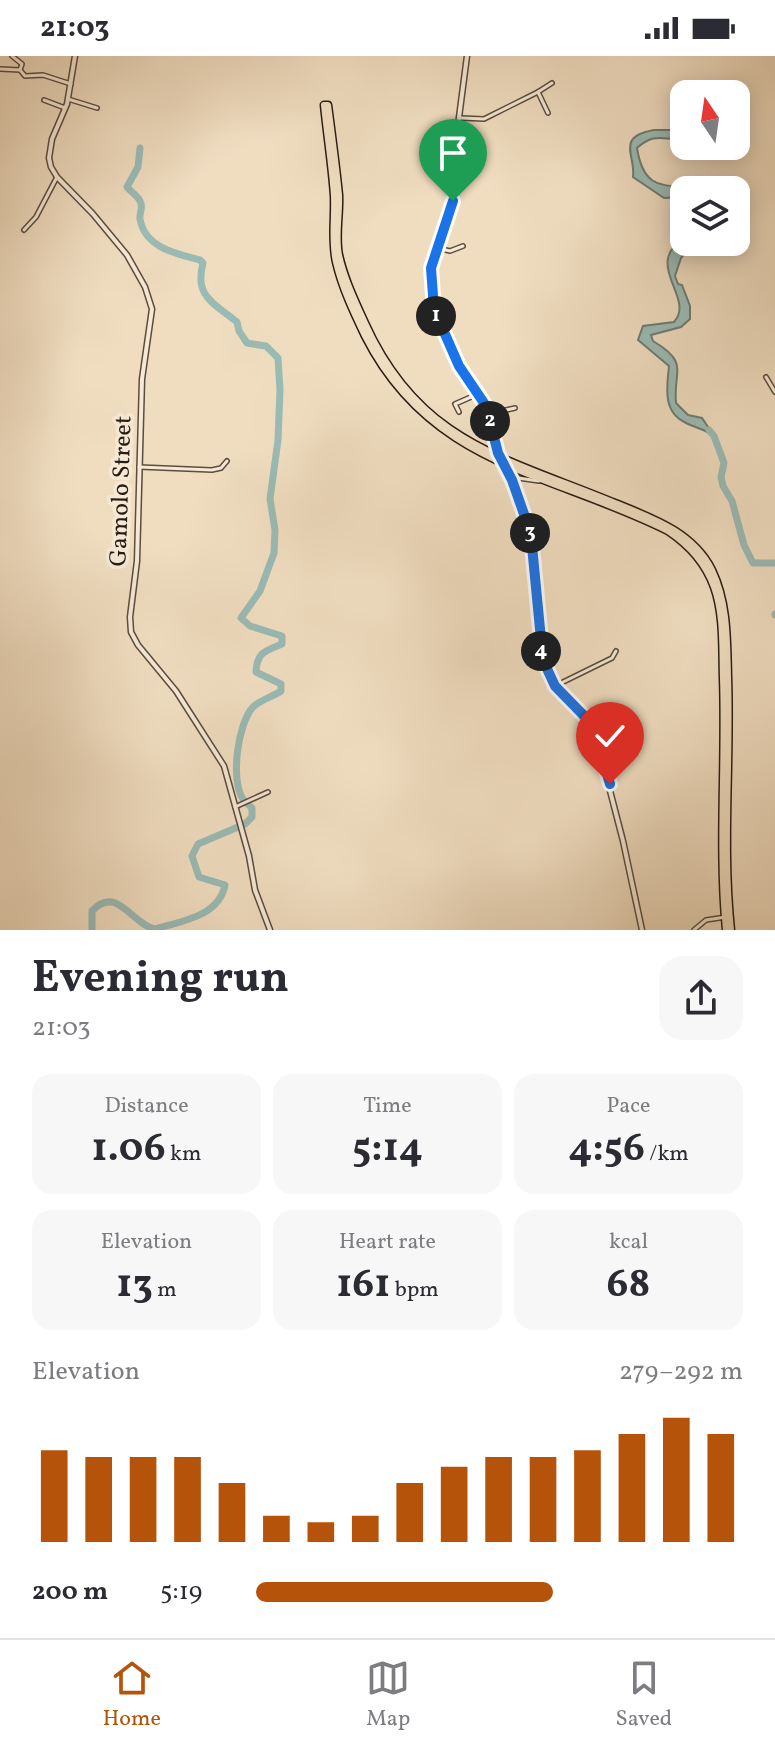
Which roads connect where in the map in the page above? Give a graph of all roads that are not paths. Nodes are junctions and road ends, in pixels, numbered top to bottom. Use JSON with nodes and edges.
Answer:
{"nodes":[{"id":1,"x":12,"y":56,"type":"edge"},
{"id":2,"x":75,"y":56,"type":"edge"},
{"id":3,"x":467,"y":56,"type":"edge"},
{"id":4,"x":0,"y":69,"type":"edge"},
{"id":5,"x":20,"y":70,"type":"junction"},
{"id":6,"x":552,"y":83,"type":"dead end"},
{"id":7,"x":71,"y":84,"type":"junction"},
{"id":8,"x":538,"y":92,"type":"junction"},
{"id":9,"x":68,"y":99,"type":"junction"},
{"id":10,"x":44,"y":100,"type":"dead end"},
{"id":11,"x":326,"y":105,"type":"dead end"},
{"id":12,"x":65,"y":108,"type":"junction"},
{"id":13,"x":97,"y":108,"type":"dead end"},
{"id":14,"x":548,"y":113,"type":"dead end"},
{"id":15,"x":461,"y":118,"type":"junction"},
{"id":16,"x":57,"y":177,"type":"junction"},
{"id":17,"x":24,"y":230,"type":"dead end"},
{"id":18,"x":463,"y":246,"type":"dead end"},
{"id":19,"x":437,"y":248,"type":"junction"},
{"id":20,"x":766,"y":377,"type":"dead end"},
{"id":21,"x":775,"y":392,"type":"edge"},
{"id":22,"x":478,"y":394,"type":"junction"},
{"id":23,"x":515,"y":408,"type":"dead end"},
{"id":24,"x":459,"y":412,"type":"dead end"},
{"id":25,"x":489,"y":414,"type":"junction"},
{"id":26,"x":494,"y":456,"type":"junction"},
{"id":27,"x":227,"y":461,"type":"dead end"},
{"id":28,"x":139,"y":467,"type":"junction"},
{"id":29,"x":511,"y":477,"type":"junction"},
{"id":30,"x":541,"y":479,"type":"junction"},
{"id":31,"x":616,"y":651,"type":"dead end"},
{"id":32,"x":555,"y":686,"type":"junction"},
{"id":33,"x":268,"y":792,"type":"dead end"},
{"id":34,"x":236,"y":809,"type":"junction"},
{"id":35,"x":727,"y":917,"type":"junction"},
{"id":36,"x":270,"y":930,"type":"edge"},
{"id":37,"x":642,"y":930,"type":"edge"},
{"id":38,"x":694,"y":930,"type":"edge"},
{"id":39,"x":728,"y":930,"type":"edge"}],
"edges":[{"from":1,"to":5,"type":"street"},
{"from":2,"to":7,"type":"street"},
{"from":3,"to":15,"type":"street"},
{"from":4,"to":5,"type":"street"},
{"from":5,"to":7,"type":"street"},
{"from":6,"to":8,"type":"street"},
{"from":7,"to":9,"type":"street"},
{"from":8,"to":14,"type":"street"},
{"from":8,"to":15,"type":"street"},
{"from":9,"to":12,"type":"street"},
{"from":9,"to":13,"type":"street"},
{"from":10,"to":12,"type":"street"},
{"from":11,"to":26,"type":"main road"},
{"from":12,"to":16,"type":"street"},
{"from":15,"to":19,"type":"street"},
{"from":16,"to":17,"type":"street"},
{"from":16,"to":28,"type":"street","name":"Gamolo Street"},
{"from":18,"to":19,"type":"street"},
{"from":19,"to":22,"type":"street"},
{"from":20,"to":21,"type":"street"},
{"from":22,"to":24,"type":"street"},
{"from":22,"to":25,"type":"street"},
{"from":23,"to":25,"type":"street"},
{"from":25,"to":26,"type":"street"},
{"from":26,"to":29,"type":"street"},
{"from":26,"to":30,"type":"main road"},
{"from":27,"to":28,"type":"street"},
{"from":28,"to":34,"type":"street","name":"Gamolo Street"},
{"from":29,"to":30,"type":"street"},
{"from":29,"to":32,"type":"street"},
{"from":30,"to":35,"type":"main road"},
{"from":31,"to":32,"type":"street"},
{"from":32,"to":37,"type":"street"},
{"from":33,"to":34,"type":"street"},
{"from":34,"to":36,"type":"street","name":"Gamolo Street"},
{"from":35,"to":38,"type":"street"},
{"from":35,"to":39,"type":"main road"}]}
